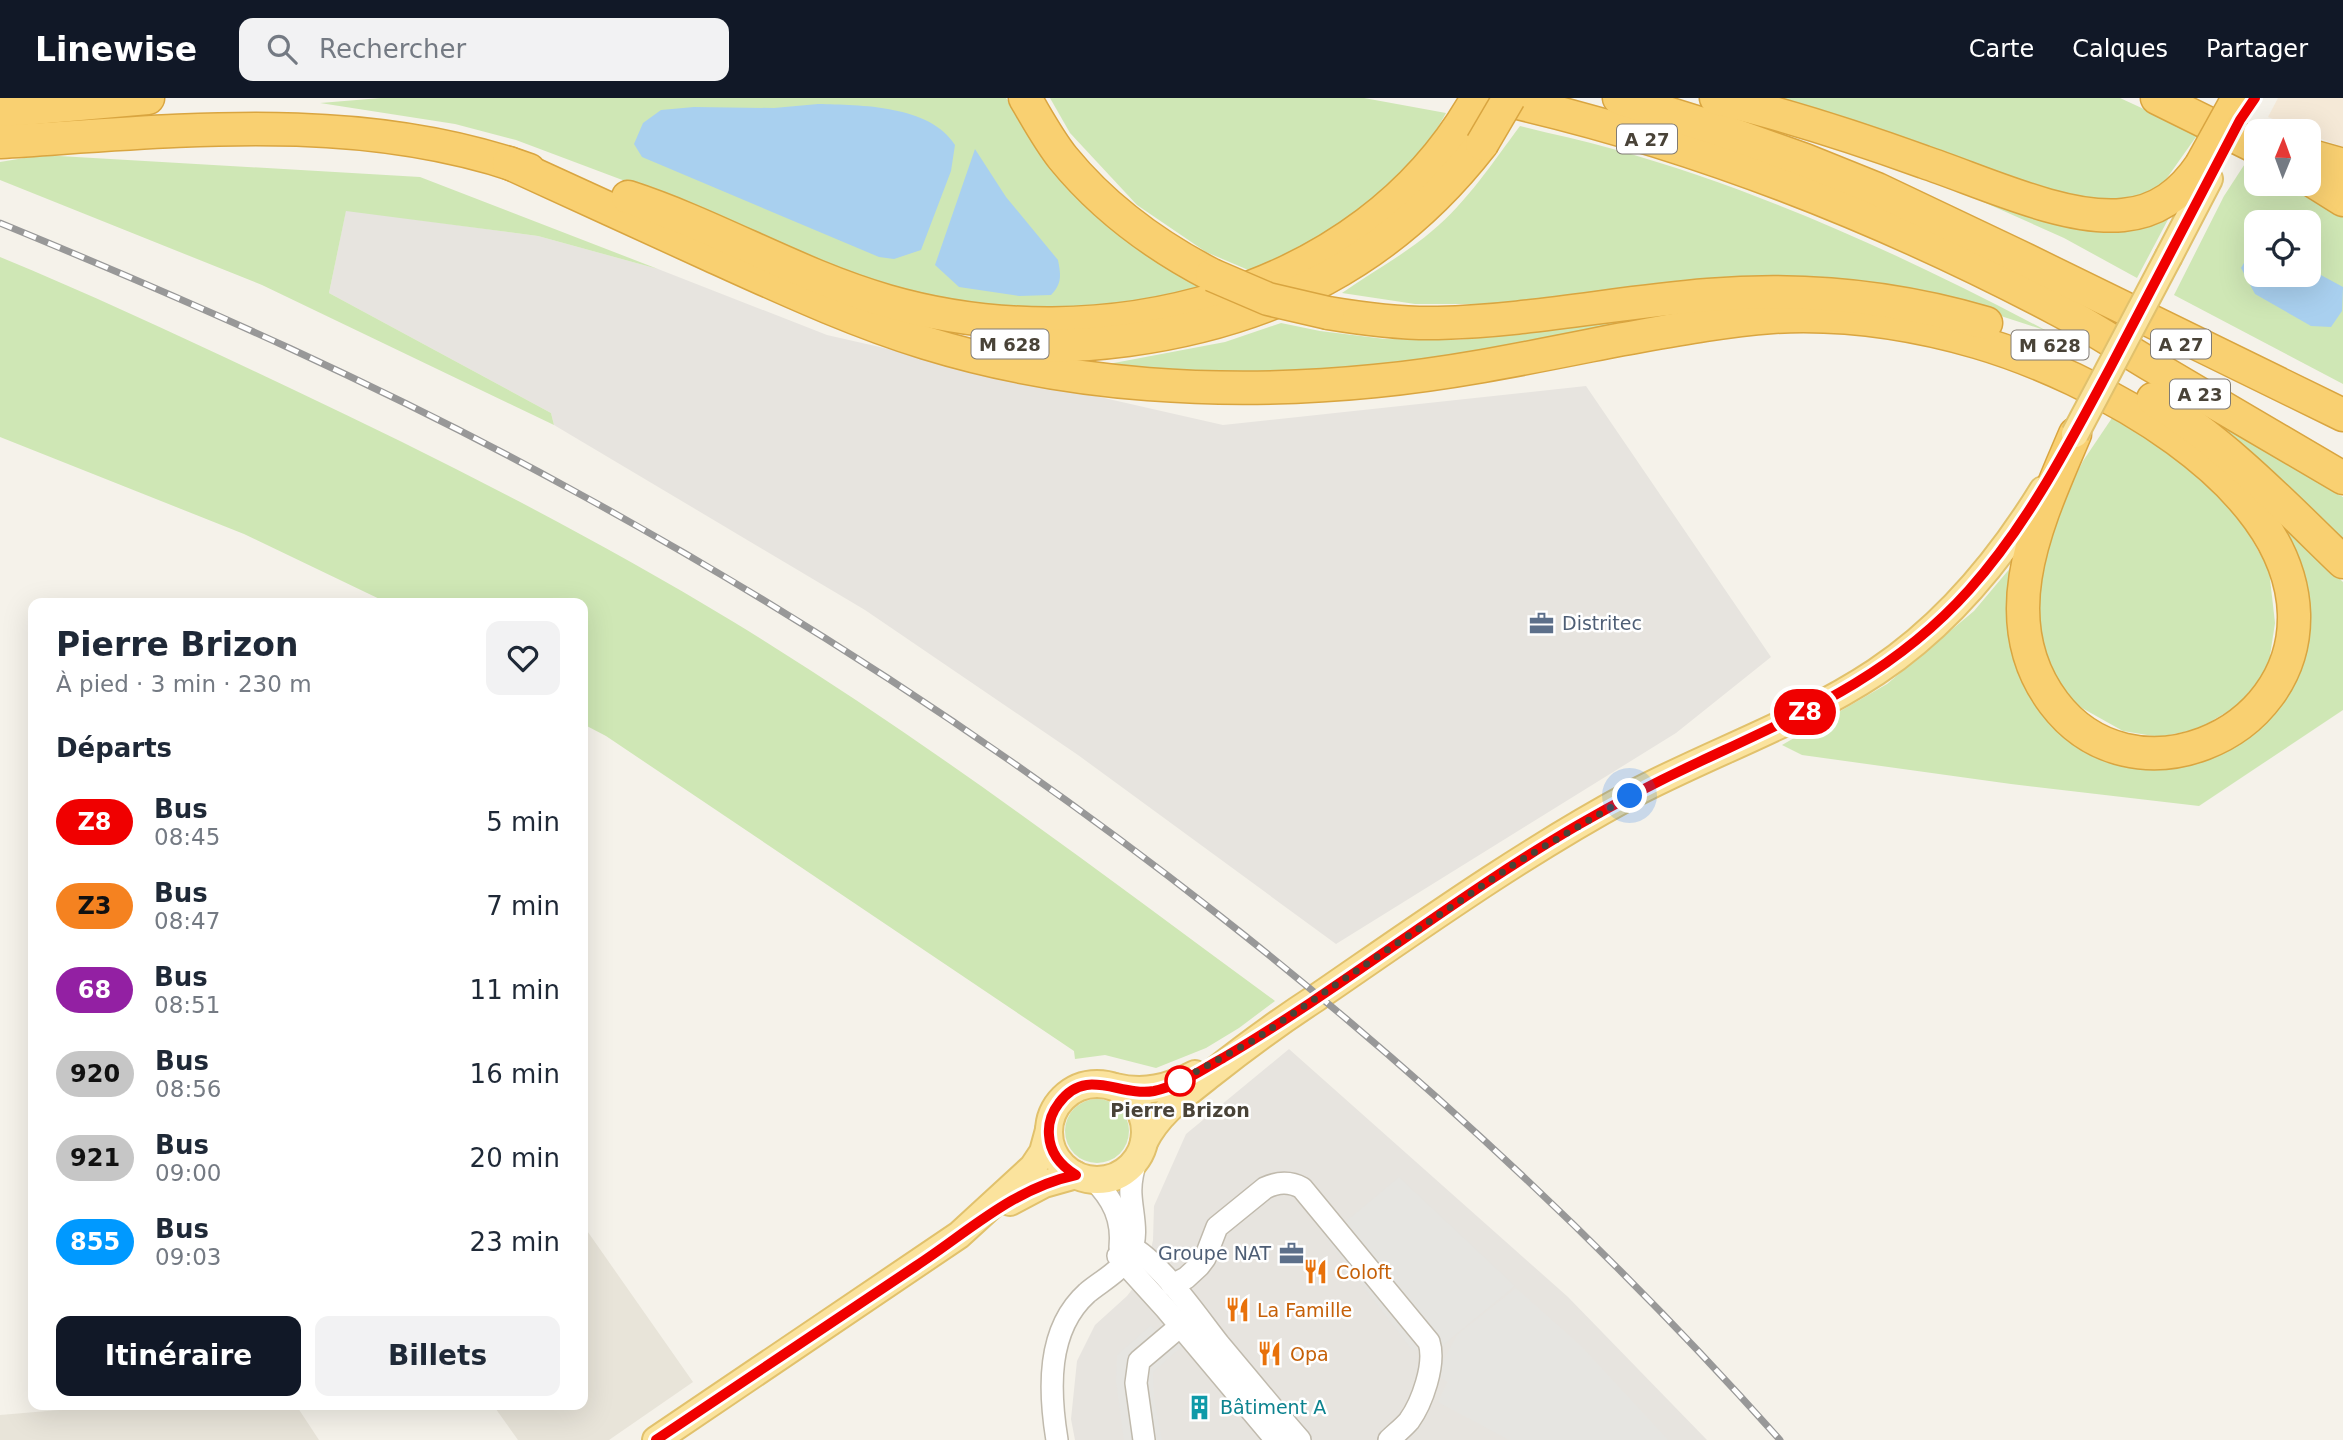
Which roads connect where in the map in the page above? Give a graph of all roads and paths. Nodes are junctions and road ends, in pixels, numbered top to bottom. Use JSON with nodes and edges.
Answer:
{"nodes":[{"id":1,"x":148,"y":98,"type":"edge"},
{"id":2,"x":1025,"y":98,"type":"edge"},
{"id":3,"x":1477,"y":98,"type":"edge"},
{"id":4,"x":1496,"y":98,"type":"edge"},
{"id":5,"x":1509,"y":98,"type":"edge"},
{"id":6,"x":1619,"y":98,"type":"edge"},
{"id":7,"x":1716,"y":98,"type":"edge"},
{"id":8,"x":2157,"y":98,"type":"edge"},
{"id":9,"x":2186,"y":98,"type":"edge"},
{"id":10,"x":2247,"y":109,"type":"edge"},
{"id":11,"x":0,"y":111,"type":"edge"},
{"id":12,"x":2244,"y":140,"type":"edge"},
{"id":13,"x":0,"y":142,"type":"edge"},
{"id":14,"x":2321,"y":159,"type":"edge"},
{"id":15,"x":509,"y":163,"type":"junction"},
{"id":16,"x":2343,"y":165,"type":"edge"},
{"id":17,"x":2205,"y":172,"type":"junction"},
{"id":18,"x":2321,"y":186,"type":"edge"},
{"id":19,"x":2343,"y":200,"type":"edge"},
{"id":20,"x":2018,"y":256,"type":"junction"},
{"id":21,"x":2057,"y":309,"type":"junction"},
{"id":22,"x":2343,"y":415,"type":"edge"},
{"id":23,"x":2343,"y":433,"type":"edge"},
{"id":24,"x":2075,"y":434,"type":"junction"},
{"id":25,"x":2343,"y":461,"type":"edge"},
{"id":26,"x":2343,"y":478,"type":"edge"},
{"id":27,"x":2343,"y":562,"type":"edge"},
{"id":28,"x":1254,"y":1040,"type":"junction"},
{"id":29,"x":1114,"y":1087,"type":"junction"},
{"id":30,"x":1049,"y":1130,"type":"junction"},
{"id":31,"x":1141,"y":1150,"type":"junction"},
{"id":32,"x":1084,"y":1177,"type":"junction"},
{"id":33,"x":978,"y":1220,"type":"junction"},
{"id":34,"x":1124,"y":1252,"type":"junction"},
{"id":35,"x":1171,"y":1285,"type":"junction"},
{"id":36,"x":1188,"y":1320,"type":"junction"},
{"id":37,"x":656,"y":1440,"type":"edge"},
{"id":38,"x":1057,"y":1440,"type":"edge"},
{"id":39,"x":1144,"y":1440,"type":"edge"},
{"id":40,"x":1276,"y":1440,"type":"edge"},
{"id":41,"x":1300,"y":1440,"type":"edge"},
{"id":42,"x":1389,"y":1440,"type":"edge"}],
"edges":[{"from":1,"to":11,"type":"highway"},
{"from":2,"to":27,"type":"highway","number":"M 628","bridge":true},
{"from":3,"to":15,"type":"highway","number":"M 628"},
{"from":4,"to":21,"type":"highway","number":"A 27"},
{"from":5,"to":15,"type":"highway","number":"M 628","bridge":true},
{"from":6,"to":20,"type":"highway","number":"A 27"},
{"from":7,"to":17,"type":"highway"},
{"from":8,"to":12,"type":"highway"},
{"from":9,"to":10,"type":"highway"},
{"from":10,"to":17,"type":"highway","bridge":true},
{"from":13,"to":15,"type":"highway"},
{"from":14,"to":16,"type":"highway"},
{"from":15,"to":24,"type":"highway"},
{"from":17,"to":24,"type":"main road","bridge":true},
{"from":18,"to":19,"type":"highway"},
{"from":20,"to":22,"type":"highway","number":"A 23"},
{"from":20,"to":23,"type":"highway","number":"A 27"},
{"from":21,"to":25,"type":"highway","number":"A 27"},
{"from":21,"to":26,"type":"highway","number":"A 23"},
{"from":24,"to":28,"type":"main road"},
{"from":28,"to":29,"type":"main road"},
{"from":28,"to":31,"type":"main road"},
{"from":29,"to":30,"type":"main road"},
{"from":29,"to":31,"type":"main road"},
{"from":30,"to":32,"type":"main road"},
{"from":30,"to":33,"type":"main road"},
{"from":31,"to":32,"type":"main road"},
{"from":31,"to":34,"type":"street"},
{"from":32,"to":33,"type":"main road"},
{"from":32,"to":34,"type":"street"},
{"from":33,"to":37,"type":"main road"},
{"from":34,"to":35,"type":"street"},
{"from":34,"to":36,"type":"street"},
{"from":34,"to":38,"type":"street"},
{"from":35,"to":36,"type":"street"},
{"from":35,"to":42,"type":"street"},
{"from":36,"to":39,"type":"street"},
{"from":36,"to":40,"type":"street"},
{"from":36,"to":41,"type":"street"}]}
